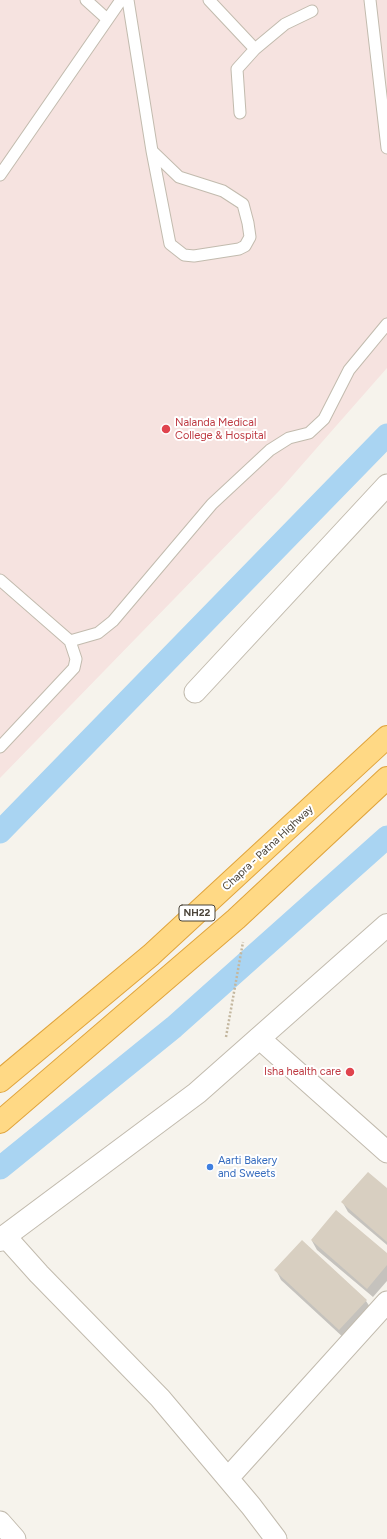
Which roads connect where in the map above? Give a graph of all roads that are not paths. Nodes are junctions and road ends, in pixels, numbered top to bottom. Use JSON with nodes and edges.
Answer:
{"nodes":[{"id":1,"x":86,"y":0,"type":"edge"},
{"id":2,"x":121,"y":0,"type":"edge"},
{"id":3,"x":128,"y":0,"type":"edge"},
{"id":4,"x":209,"y":0,"type":"edge"},
{"id":5,"x":370,"y":0,"type":"edge"},
{"id":6,"x":312,"y":11,"type":"dead end"},
{"id":7,"x":107,"y":19,"type":"junction"},
{"id":8,"x":255,"y":50,"type":"junction"},
{"id":9,"x":240,"y":113,"type":"dead end"},
{"id":10,"x":387,"y":148,"type":"edge"},
{"id":11,"x":152,"y":151,"type":"junction"},
{"id":12,"x":0,"y":175,"type":"edge"},
{"id":13,"x":387,"y":324,"type":"edge"},
{"id":14,"x":387,"y":485,"type":"edge"},
{"id":15,"x":0,"y":580,"type":"edge"},
{"id":16,"x":70,"y":641,"type":"junction"},
{"id":17,"x":195,"y":692,"type":"dead end"},
{"id":18,"x":387,"y":737,"type":"edge"},
{"id":19,"x":0,"y":747,"type":"edge"},
{"id":20,"x":387,"y":778,"type":"edge"},
{"id":21,"x":387,"y":925,"type":"edge"},
{"id":22,"x":259,"y":1038,"type":"junction"},
{"id":23,"x":0,"y":1081,"type":"edge"},
{"id":24,"x":0,"y":1122,"type":"edge"},
{"id":25,"x":387,"y":1152,"type":"edge"},
{"id":26,"x":2,"y":1238,"type":"edge"},
{"id":27,"x":387,"y":1302,"type":"edge"},
{"id":28,"x":228,"y":1478,"type":"junction"},
{"id":29,"x":0,"y":1522,"type":"edge"},
{"id":30,"x":15,"y":1539,"type":"edge"},
{"id":31,"x":276,"y":1539,"type":"edge"}],
"edges":[{"from":1,"to":7,"type":"lane"},
{"from":2,"to":7,"type":"lane"},
{"from":3,"to":11,"type":"lane"},
{"from":4,"to":8,"type":"lane"},
{"from":5,"to":10,"type":"lane"},
{"from":6,"to":8,"type":"lane"},
{"from":7,"to":12,"type":"lane"},
{"from":8,"to":9,"type":"lane"},
{"from":11,"to":11,"type":"lane"},
{"from":13,"to":16,"type":"lane"},
{"from":14,"to":17,"type":"street"},
{"from":15,"to":16,"type":"lane"},
{"from":16,"to":19,"type":"lane"},
{"from":18,"to":23,"type":"highway","name":"Chapra - Patna Highway","number":"NH22"},
{"from":20,"to":24,"type":"highway","number":"NH22"},
{"from":21,"to":22,"type":"street"},
{"from":22,"to":25,"type":"street"},
{"from":22,"to":26,"type":"street"},
{"from":26,"to":28,"type":"street"},
{"from":27,"to":28,"type":"street"},
{"from":28,"to":31,"type":"street"},
{"from":29,"to":30,"type":"street"}]}
